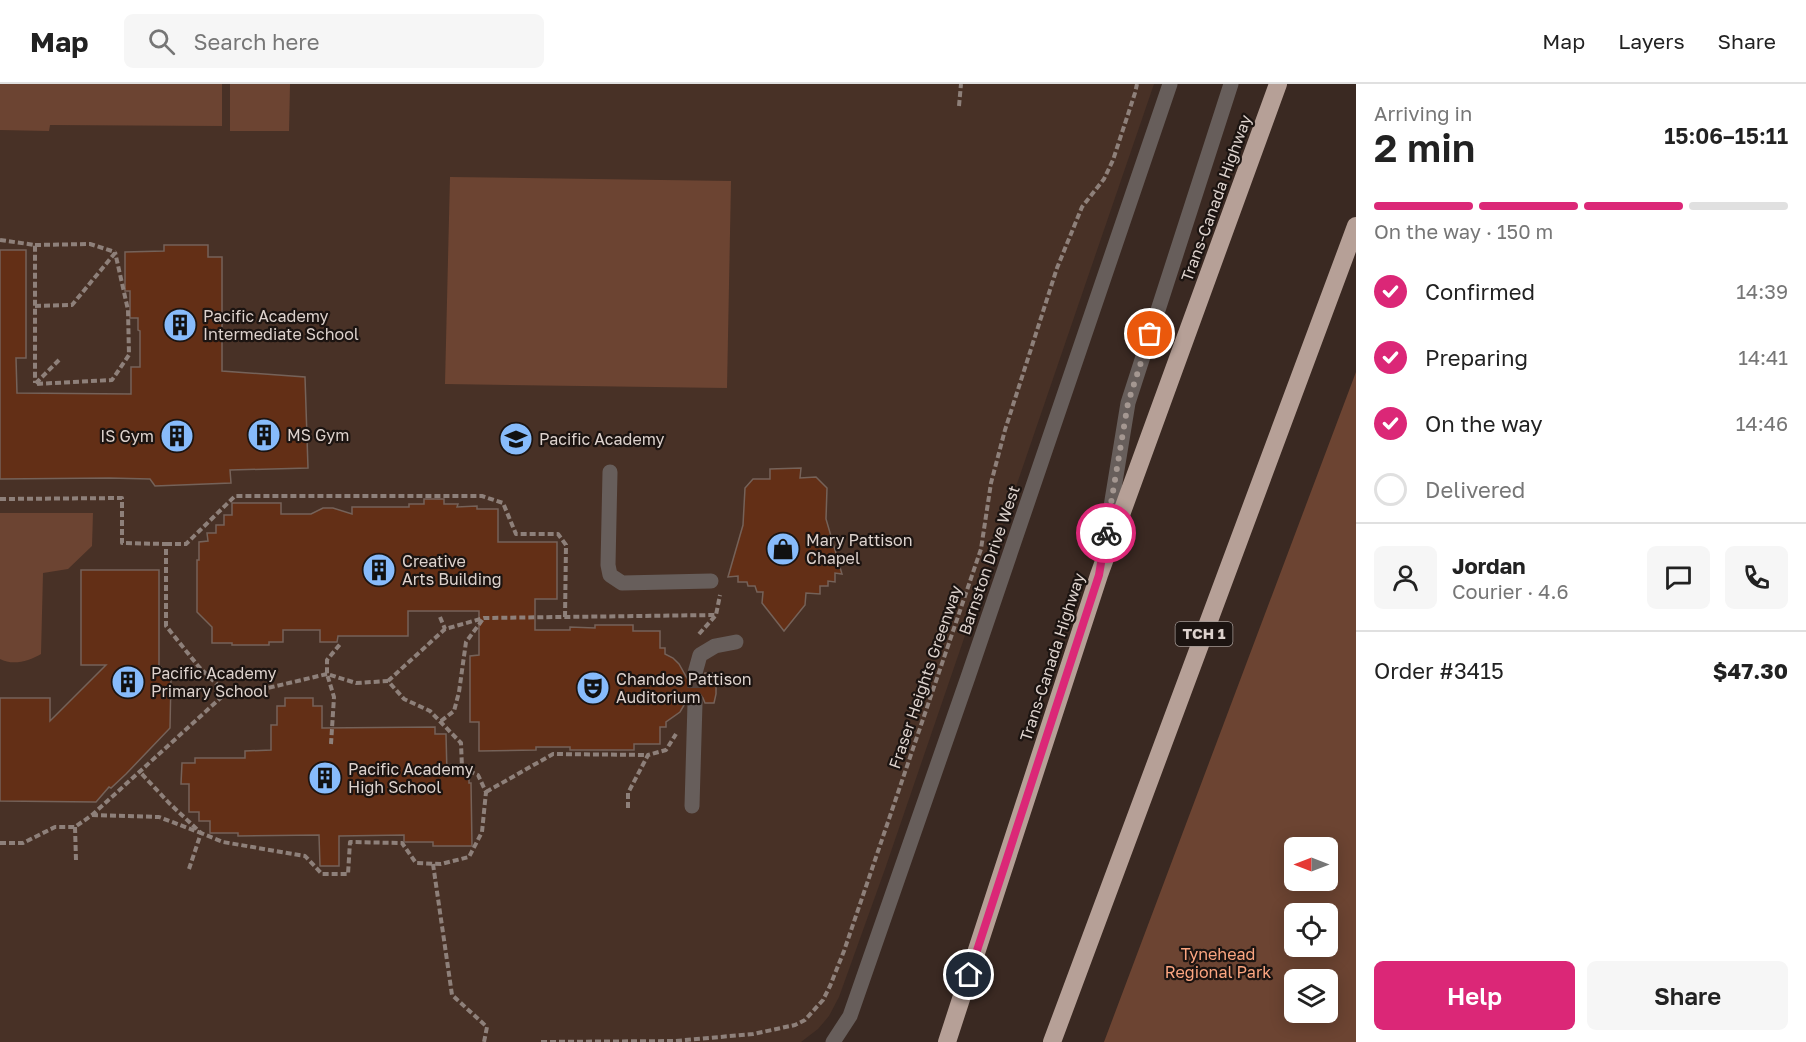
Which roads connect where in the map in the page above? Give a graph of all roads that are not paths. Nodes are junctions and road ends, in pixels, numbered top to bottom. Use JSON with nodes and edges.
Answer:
{"nodes":[{"id":1,"x":1170,"y":84,"type":"edge"},
{"id":2,"x":1231,"y":84,"type":"edge"},
{"id":3,"x":1278,"y":84,"type":"edge"},
{"id":4,"x":1356,"y":226,"type":"edge"},
{"id":5,"x":610,"y":472,"type":"dead end"},
{"id":6,"x":1099,"y":575,"type":"junction"},
{"id":7,"x":711,"y":581,"type":"dead end"},
{"id":8,"x":736,"y":642,"type":"dead end"},
{"id":9,"x":695,"y":673,"type":"tunnel mouth"},
{"id":10,"x":695,"y":703,"type":"tunnel mouth"},
{"id":11,"x":692,"y":806,"type":"dead end"},
{"id":12,"x":833,"y":1042,"type":"edge"},
{"id":13,"x":947,"y":1042,"type":"edge"},
{"id":14,"x":1052,"y":1042,"type":"edge"}],
"edges":[{"from":1,"to":12,"type":"street","name":"Barnston Drive West"},
{"from":2,"to":6,"type":"street"},
{"from":3,"to":6,"type":"highway","name":"Trans-Canada Highway"},
{"from":4,"to":14,"type":"highway","number":"TCH 1"},
{"from":5,"to":7,"type":"street"},
{"from":6,"to":13,"type":"highway","name":"Trans-Canada Highway"},
{"from":8,"to":9,"type":"street"},
{"from":10,"to":11,"type":"street"}]}
